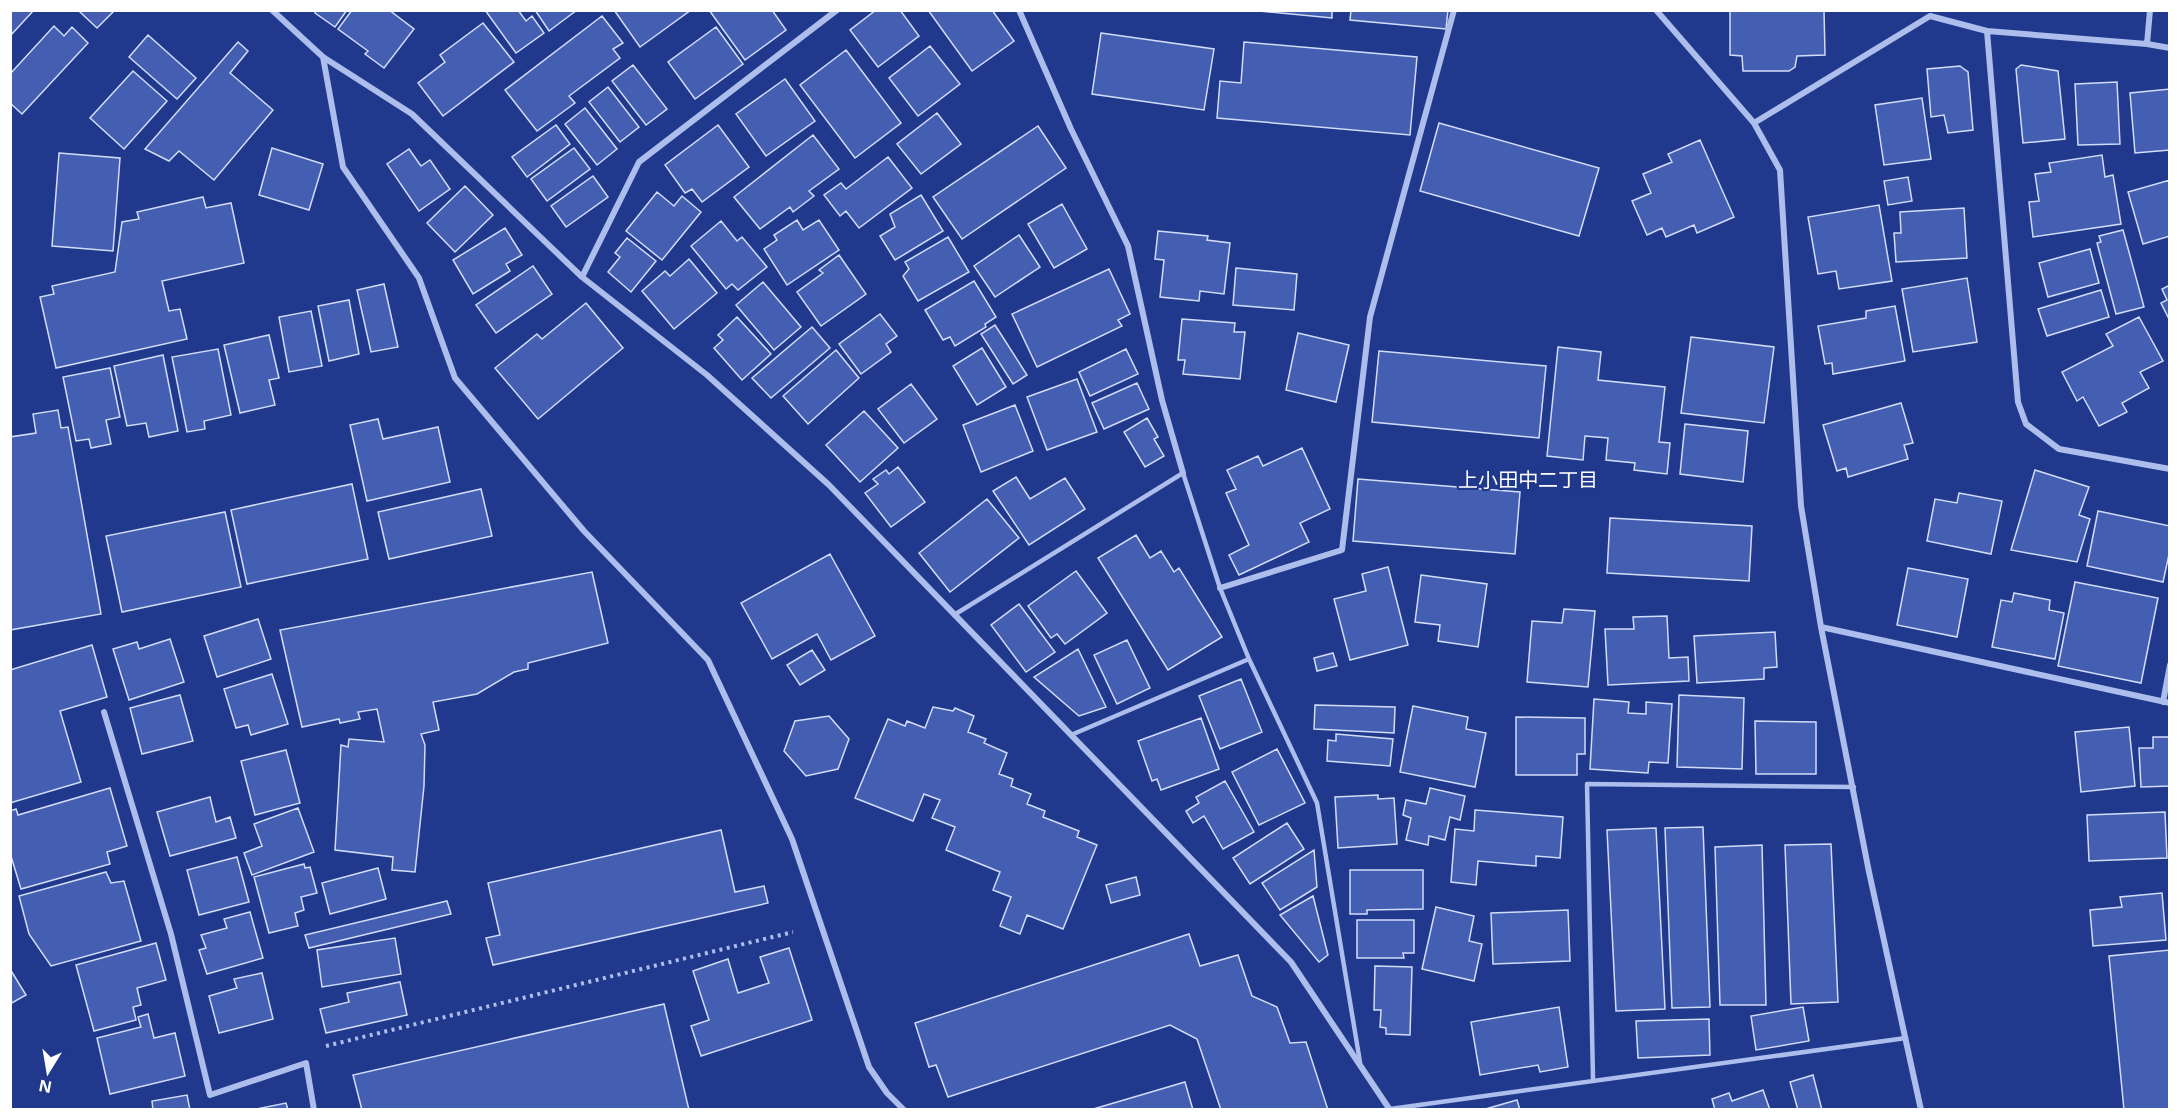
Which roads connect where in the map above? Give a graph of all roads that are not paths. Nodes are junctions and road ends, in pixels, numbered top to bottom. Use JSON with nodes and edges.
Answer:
{"nodes":[{"id":1,"x":272,"y":10,"type":"edge"},
{"id":2,"x":837,"y":10,"type":"edge"},
{"id":3,"x":1019,"y":10,"type":"edge"},
{"id":4,"x":1454,"y":10,"type":"edge"},
{"id":5,"x":1656,"y":10,"type":"edge"},
{"id":6,"x":2150,"y":10,"type":"edge"},
{"id":7,"x":1930,"y":13,"type":"edge"},
{"id":8,"x":1987,"y":31,"type":"junction"},
{"id":9,"x":2147,"y":44,"type":"junction"},
{"id":10,"x":2169,"y":48,"type":"edge"},
{"id":11,"x":323,"y":57,"type":"junction"},
{"id":12,"x":1754,"y":123,"type":"junction"},
{"id":13,"x":582,"y":277,"type":"junction"},
{"id":14,"x":2169,"y":469,"type":"edge"},
{"id":15,"x":1183,"y":474,"type":"junction"},
{"id":16,"x":1220,"y":588,"type":"junction"},
{"id":17,"x":954,"y":615,"type":"junction"},
{"id":18,"x":1821,"y":627,"type":"junction"},
{"id":19,"x":1248,"y":659,"type":"junction"},
{"id":20,"x":2169,"y":665,"type":"edge"},
{"id":21,"x":2166,"y":703,"type":"edge"},
{"id":22,"x":104,"y":712,"type":"dead end"},
{"id":23,"x":1071,"y":735,"type":"junction"},
{"id":24,"x":1854,"y":787,"type":"junction"},
{"id":25,"x":1906,"y":1038,"type":"junction"},
{"id":26,"x":1360,"y":1062,"type":"junction"},
{"id":27,"x":1593,"y":1079,"type":"junction"},
{"id":28,"x":1390,"y":1109,"type":"edge"},
{"id":29,"x":314,"y":1110,"type":"edge"},
{"id":30,"x":904,"y":1110,"type":"edge"},
{"id":31,"x":1921,"y":1110,"type":"edge"}],
"edges":[{"from":1,"to":11,"type":"street"},
{"from":2,"to":13,"type":"street"},
{"from":3,"to":15,"type":"street"},
{"from":4,"to":16,"type":"street"},
{"from":5,"to":12,"type":"street"},
{"from":6,"to":9,"type":"street"},
{"from":7,"to":8,"type":"street"},
{"from":7,"to":12,"type":"street"},
{"from":8,"to":9,"type":"street"},
{"from":8,"to":14,"type":"street"},
{"from":9,"to":10,"type":"street"},
{"from":11,"to":13,"type":"street"},
{"from":11,"to":30,"type":"street"},
{"from":12,"to":18,"type":"street"},
{"from":13,"to":17,"type":"street"},
{"from":15,"to":16,"type":"lane"},
{"from":15,"to":17,"type":"lane"},
{"from":16,"to":19,"type":"lane"},
{"from":17,"to":23,"type":"street"},
{"from":18,"to":21,"type":"street"},
{"from":18,"to":24,"type":"street"},
{"from":19,"to":23,"type":"lane"},
{"from":19,"to":26,"type":"lane"},
{"from":20,"to":21,"type":"street"},
{"from":22,"to":29,"type":"street"},
{"from":23,"to":26,"type":"street"},
{"from":24,"to":25,"type":"street"},
{"from":24,"to":27,"type":"lane"},
{"from":25,"to":27,"type":"lane"},
{"from":25,"to":31,"type":"street"},
{"from":26,"to":28,"type":"street"},
{"from":27,"to":28,"type":"lane"}]}
